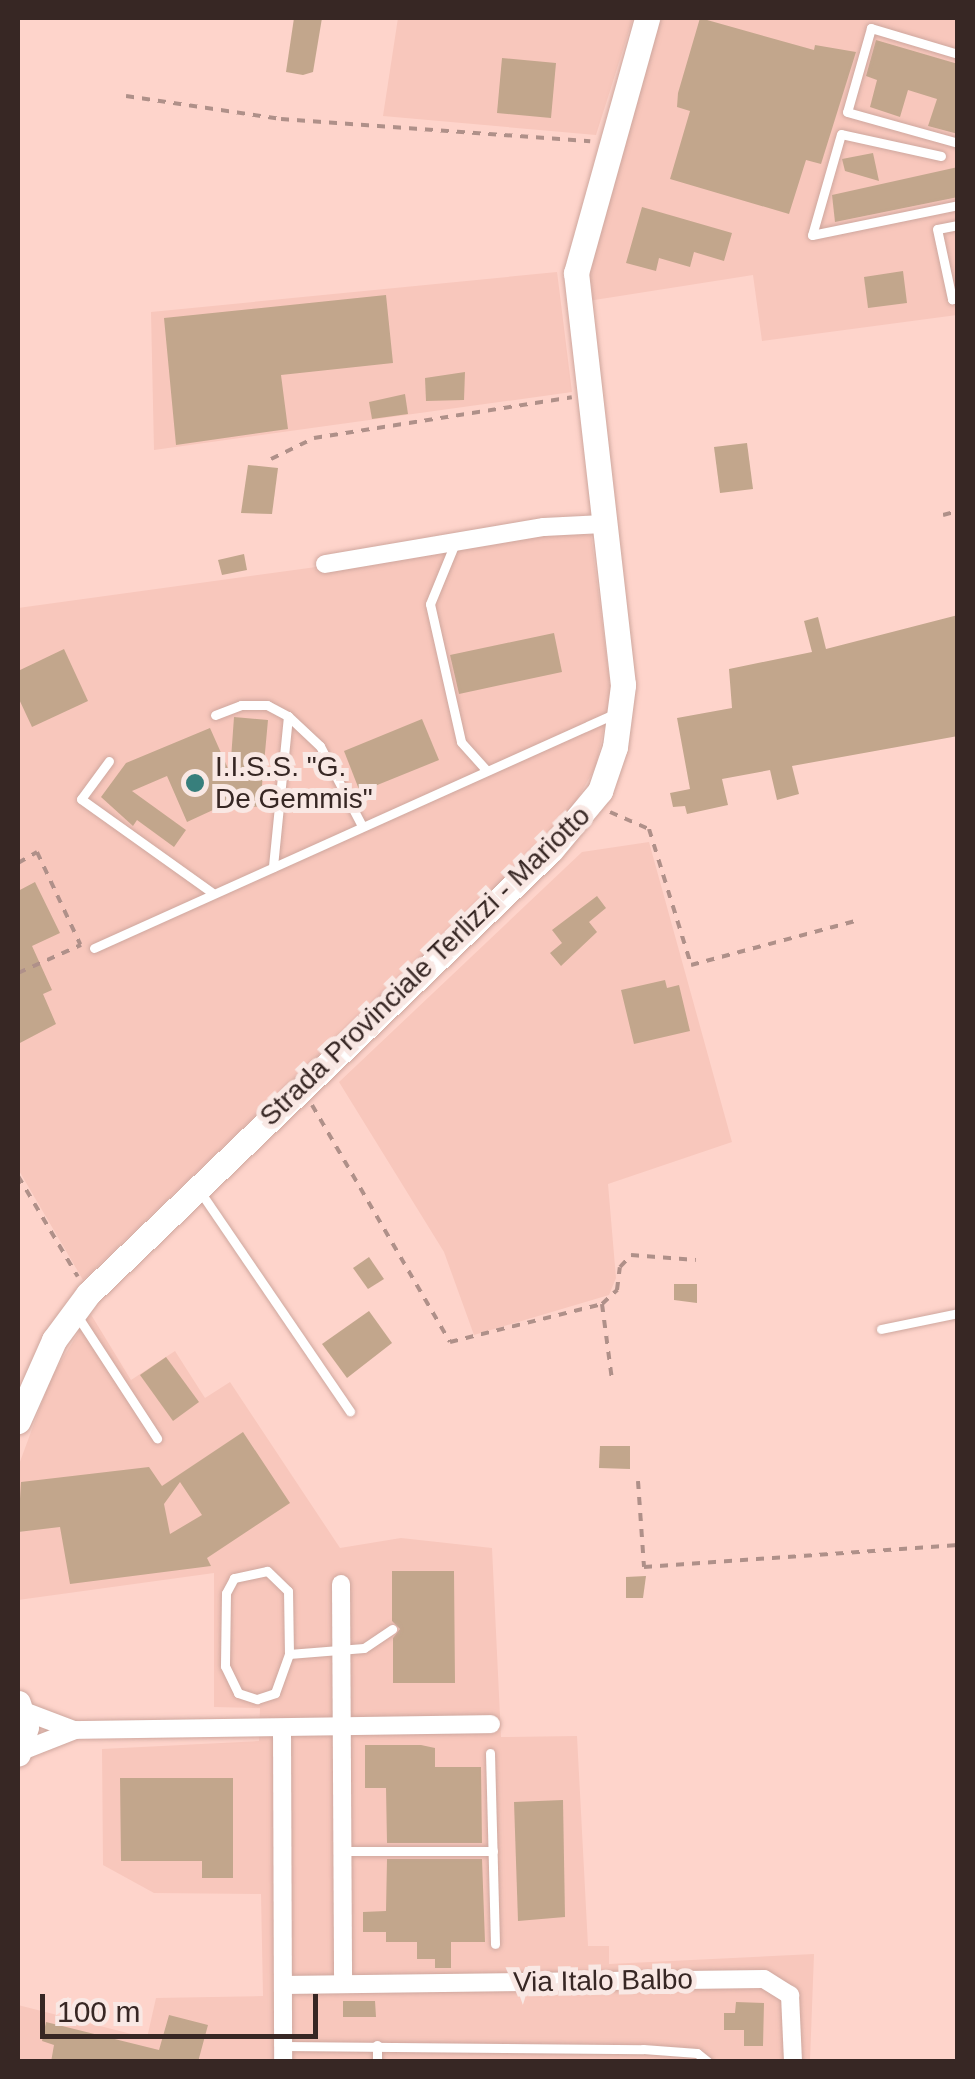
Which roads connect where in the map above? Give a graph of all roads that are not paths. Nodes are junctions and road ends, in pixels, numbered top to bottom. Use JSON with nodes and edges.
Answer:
{"nodes":[{"id":1,"x":646,"y":18,"type":"edge"},
{"id":2,"x":958,"y":54,"type":"edge"},
{"id":3,"x":958,"y":142,"type":"edge"},
{"id":4,"x":941,"y":156,"type":"dead end"},
{"id":5,"x":958,"y":204,"type":"edge"},
{"id":6,"x":958,"y":225,"type":"edge"},
{"id":7,"x":958,"y":298,"type":"edge"},
{"id":8,"x":604,"y":524,"type":"junction"},
{"id":9,"x":455,"y":543,"type":"junction"},
{"id":10,"x":325,"y":564,"type":"dead end"},
{"id":11,"x":622,"y":712,"type":"junction"},
{"id":12,"x":215,"y":716,"type":"dead end"},
{"id":13,"x":288,"y":716,"type":"junction"},
{"id":14,"x":109,"y":761,"type":"dead end"},
{"id":15,"x":486,"y":770,"type":"junction"},
{"id":16,"x":362,"y":826,"type":"junction"},
{"id":17,"x":273,"y":867,"type":"junction"},
{"id":18,"x":214,"y":894,"type":"junction"},
{"id":19,"x":94,"y":948,"type":"road end"},
{"id":20,"x":197,"y":1188,"type":"junction"},
{"id":21,"x":80,"y":1303,"type":"junction"},
{"id":22,"x":958,"y":1313,"type":"edge"},
{"id":23,"x":882,"y":1329,"type":"dead end"},
{"id":24,"x":350,"y":1411,"type":"dead end"},
{"id":25,"x":18,"y":1422,"type":"edge"},
{"id":26,"x":157,"y":1438,"type":"dead end"},
{"id":27,"x":341,"y":1584,"type":"dead end"},
{"id":28,"x":392,"y":1629,"type":"dead end"},
{"id":29,"x":342,"y":1650,"type":"junction"},
{"id":30,"x":289,"y":1654,"type":"junction"},
{"id":31,"x":20,"y":1706,"type":"edge"},
{"id":32,"x":491,"y":1724,"type":"dead end"},
{"id":33,"x":341,"y":1727,"type":"junction"},
{"id":34,"x":282,"y":1728,"type":"junction"},
{"id":35,"x":75,"y":1730,"type":"junction"},
{"id":36,"x":18,"y":1753,"type":"edge"},
{"id":37,"x":490,"y":1754,"type":"dead end"},
{"id":38,"x":493,"y":1850,"type":"junction"},
{"id":39,"x":340,"y":1851,"type":"junction"},
{"id":40,"x":495,"y":1944,"type":"dead end"},
{"id":41,"x":343,"y":1984,"type":"junction"},
{"id":42,"x":283,"y":1985,"type":"junction"},
{"id":43,"x":377,"y":2045,"type":"junction"},
{"id":44,"x":283,"y":2054,"type":"edge"},
{"id":45,"x":376,"y":2062,"type":"edge"},
{"id":46,"x":708,"y":2062,"type":"edge"},
{"id":47,"x":794,"y":2062,"type":"edge"}],
"edges":[{"from":1,"to":8,"type":"main road","name":"Strada Provinciale Terlizzi - Mariotto"},
{"from":2,"to":3,"type":"lane"},
{"from":4,"to":5,"type":"lane"},
{"from":6,"to":7,"type":"lane"},
{"from":8,"to":9,"type":"street"},
{"from":8,"to":11,"type":"main road","name":"Strada Provinciale Terlizzi - Mariotto"},
{"from":9,"to":10,"type":"street"},
{"from":9,"to":15,"type":"lane"},
{"from":11,"to":15,"type":"lane"},
{"from":11,"to":20,"type":"main road","name":"Strada Provinciale Terlizzi - Mariotto"},
{"from":12,"to":13,"type":"lane"},
{"from":13,"to":16,"type":"lane"},
{"from":13,"to":17,"type":"lane"},
{"from":14,"to":18,"type":"lane"},
{"from":15,"to":16,"type":"lane"},
{"from":16,"to":17,"type":"lane"},
{"from":17,"to":18,"type":"lane"},
{"from":18,"to":19,"type":"lane"},
{"from":20,"to":21,"type":"main road","name":"Strada Provinciale Terlizzi - Mariotto"},
{"from":20,"to":24,"type":"lane"},
{"from":21,"to":25,"type":"main road","name":"Strada Provinciale Terlizzi - Mariotto"},
{"from":21,"to":26,"type":"lane"},
{"from":22,"to":23,"type":"lane"},
{"from":27,"to":29,"type":"street"},
{"from":28,"to":29,"type":"lane"},
{"from":29,"to":30,"type":"lane"},
{"from":29,"to":33,"type":"street"},
{"from":30,"to":30,"type":"lane"},
{"from":31,"to":35,"type":"street"},
{"from":31,"to":36,"type":"main road"},
{"from":32,"to":33,"type":"street"},
{"from":33,"to":34,"type":"street"},
{"from":33,"to":39,"type":"street"},
{"from":34,"to":35,"type":"street"},
{"from":34,"to":42,"type":"street"},
{"from":35,"to":36,"type":"street"},
{"from":37,"to":38,"type":"lane"},
{"from":38,"to":39,"type":"lane"},
{"from":38,"to":40,"type":"lane"},
{"from":39,"to":41,"type":"street"},
{"from":41,"to":42,"type":"street","name":"Via Italo Balbo"},
{"from":41,"to":47,"type":"street","name":"Via Italo Balbo"},
{"from":42,"to":44,"type":"street"},
{"from":43,"to":44,"type":"lane"},
{"from":43,"to":45,"type":"lane"},
{"from":43,"to":46,"type":"lane"}]}
